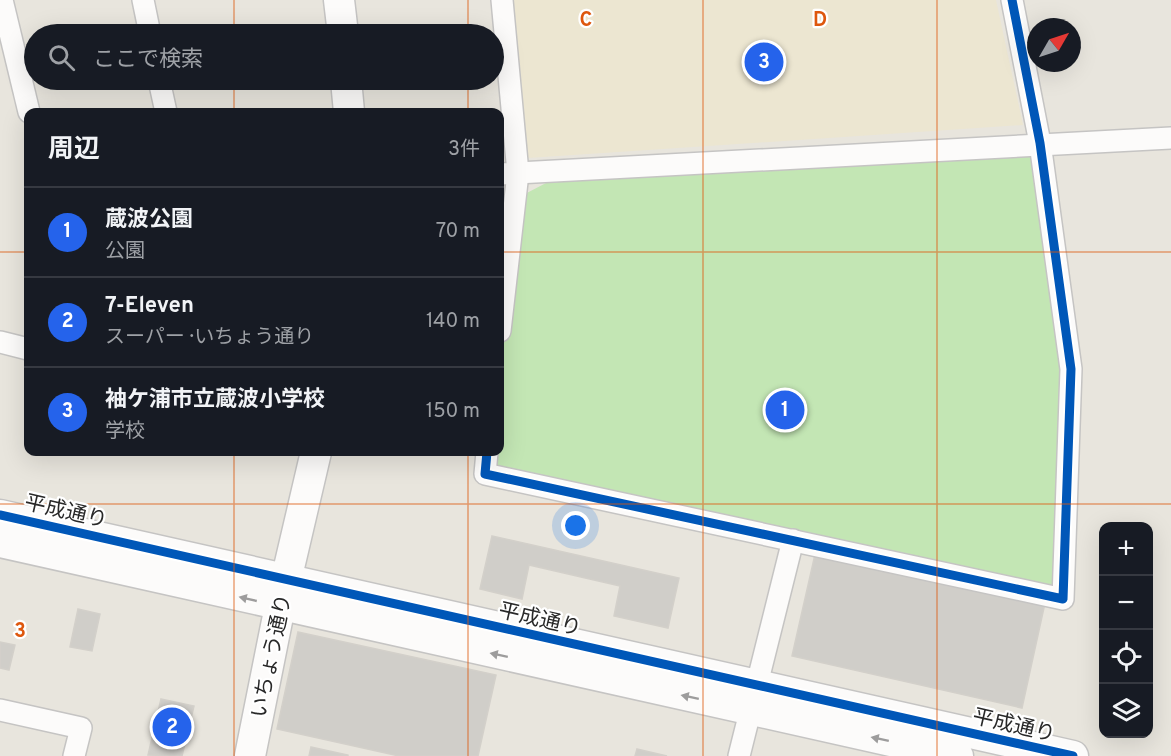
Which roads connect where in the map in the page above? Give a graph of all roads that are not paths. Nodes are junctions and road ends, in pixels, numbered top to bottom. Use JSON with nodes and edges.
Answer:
{"nodes":[{"id":1,"x":2,"y":0,"type":"edge"},
{"id":2,"x":143,"y":0,"type":"edge"},
{"id":3,"x":339,"y":0,"type":"edge"},
{"id":4,"x":502,"y":0,"type":"edge"},
{"id":5,"x":1012,"y":0,"type":"edge"},
{"id":6,"x":148,"y":24,"type":"edge"},
{"id":7,"x":342,"y":24,"type":"edge"},
{"id":8,"x":503,"y":24,"type":"edge"},
{"id":9,"x":504,"y":49,"type":"edge"},
{"id":10,"x":161,"y":90,"type":"edge"},
{"id":11,"x":347,"y":90,"type":"edge"},
{"id":12,"x":28,"y":108,"type":"edge"},
{"id":13,"x":165,"y":108,"type":"edge"},
{"id":14,"x":349,"y":108,"type":"edge"},
{"id":15,"x":1171,"y":138,"type":"edge"},
{"id":16,"x":1040,"y":143,"type":"junction"},
{"id":17,"x":509,"y":173,"type":"edge"},
{"id":18,"x":504,"y":261,"type":"edge"},
{"id":19,"x":0,"y":342,"type":"edge"},
{"id":20,"x":24,"y":348,"type":"edge"},
{"id":21,"x":315,"y":456,"type":"edge"},
{"id":22,"x":487,"y":456,"type":"edge"},
{"id":23,"x":0,"y":515,"type":"edge"},
{"id":24,"x":793,"y":540,"type":"junction"},
{"id":25,"x":0,"y":542,"type":"edge"},
{"id":26,"x":284,"y":593,"type":"junction"},
{"id":27,"x":755,"y":698,"type":"junction"},
{"id":28,"x":0,"y":710,"type":"edge"},
{"id":29,"x":74,"y":756,"type":"edge"},
{"id":30,"x":250,"y":756,"type":"edge"},
{"id":31,"x":739,"y":756,"type":"edge"},
{"id":32,"x":958,"y":756,"type":"edge"},
{"id":33,"x":1073,"y":756,"type":"edge"}],
"edges":[{"from":1,"to":12,"type":"street"},
{"from":2,"to":6,"type":"street"},
{"from":3,"to":7,"type":"street"},
{"from":4,"to":8,"type":"street"},
{"from":5,"to":16,"type":"street"},
{"from":9,"to":17,"type":"street"},
{"from":10,"to":13,"type":"street"},
{"from":11,"to":14,"type":"street"},
{"from":15,"to":16,"type":"street"},
{"from":16,"to":17,"type":"street"},
{"from":16,"to":24,"type":"street"},
{"from":17,"to":18,"type":"street"},
{"from":19,"to":20,"type":"street"},
{"from":21,"to":26,"type":"street","name":"いちょう通り"},
{"from":22,"to":24,"type":"street"},
{"from":23,"to":26,"type":"street","name":"平成通り"},
{"from":24,"to":27,"type":"street"},
{"from":26,"to":25,"type":"street","name":"平成通り","one_way":true},
{"from":26,"to":27,"type":"street","name":"平成通り"},
{"from":26,"to":30,"type":"street","name":"いちょう通り"},
{"from":27,"to":31,"type":"street"},
{"from":32,"to":27,"type":"street","name":"平成通り","one_way":true},
{"from":27,"to":33,"type":"street","name":"平成通り"},
{"from":28,"to":29,"type":"street"}]}
